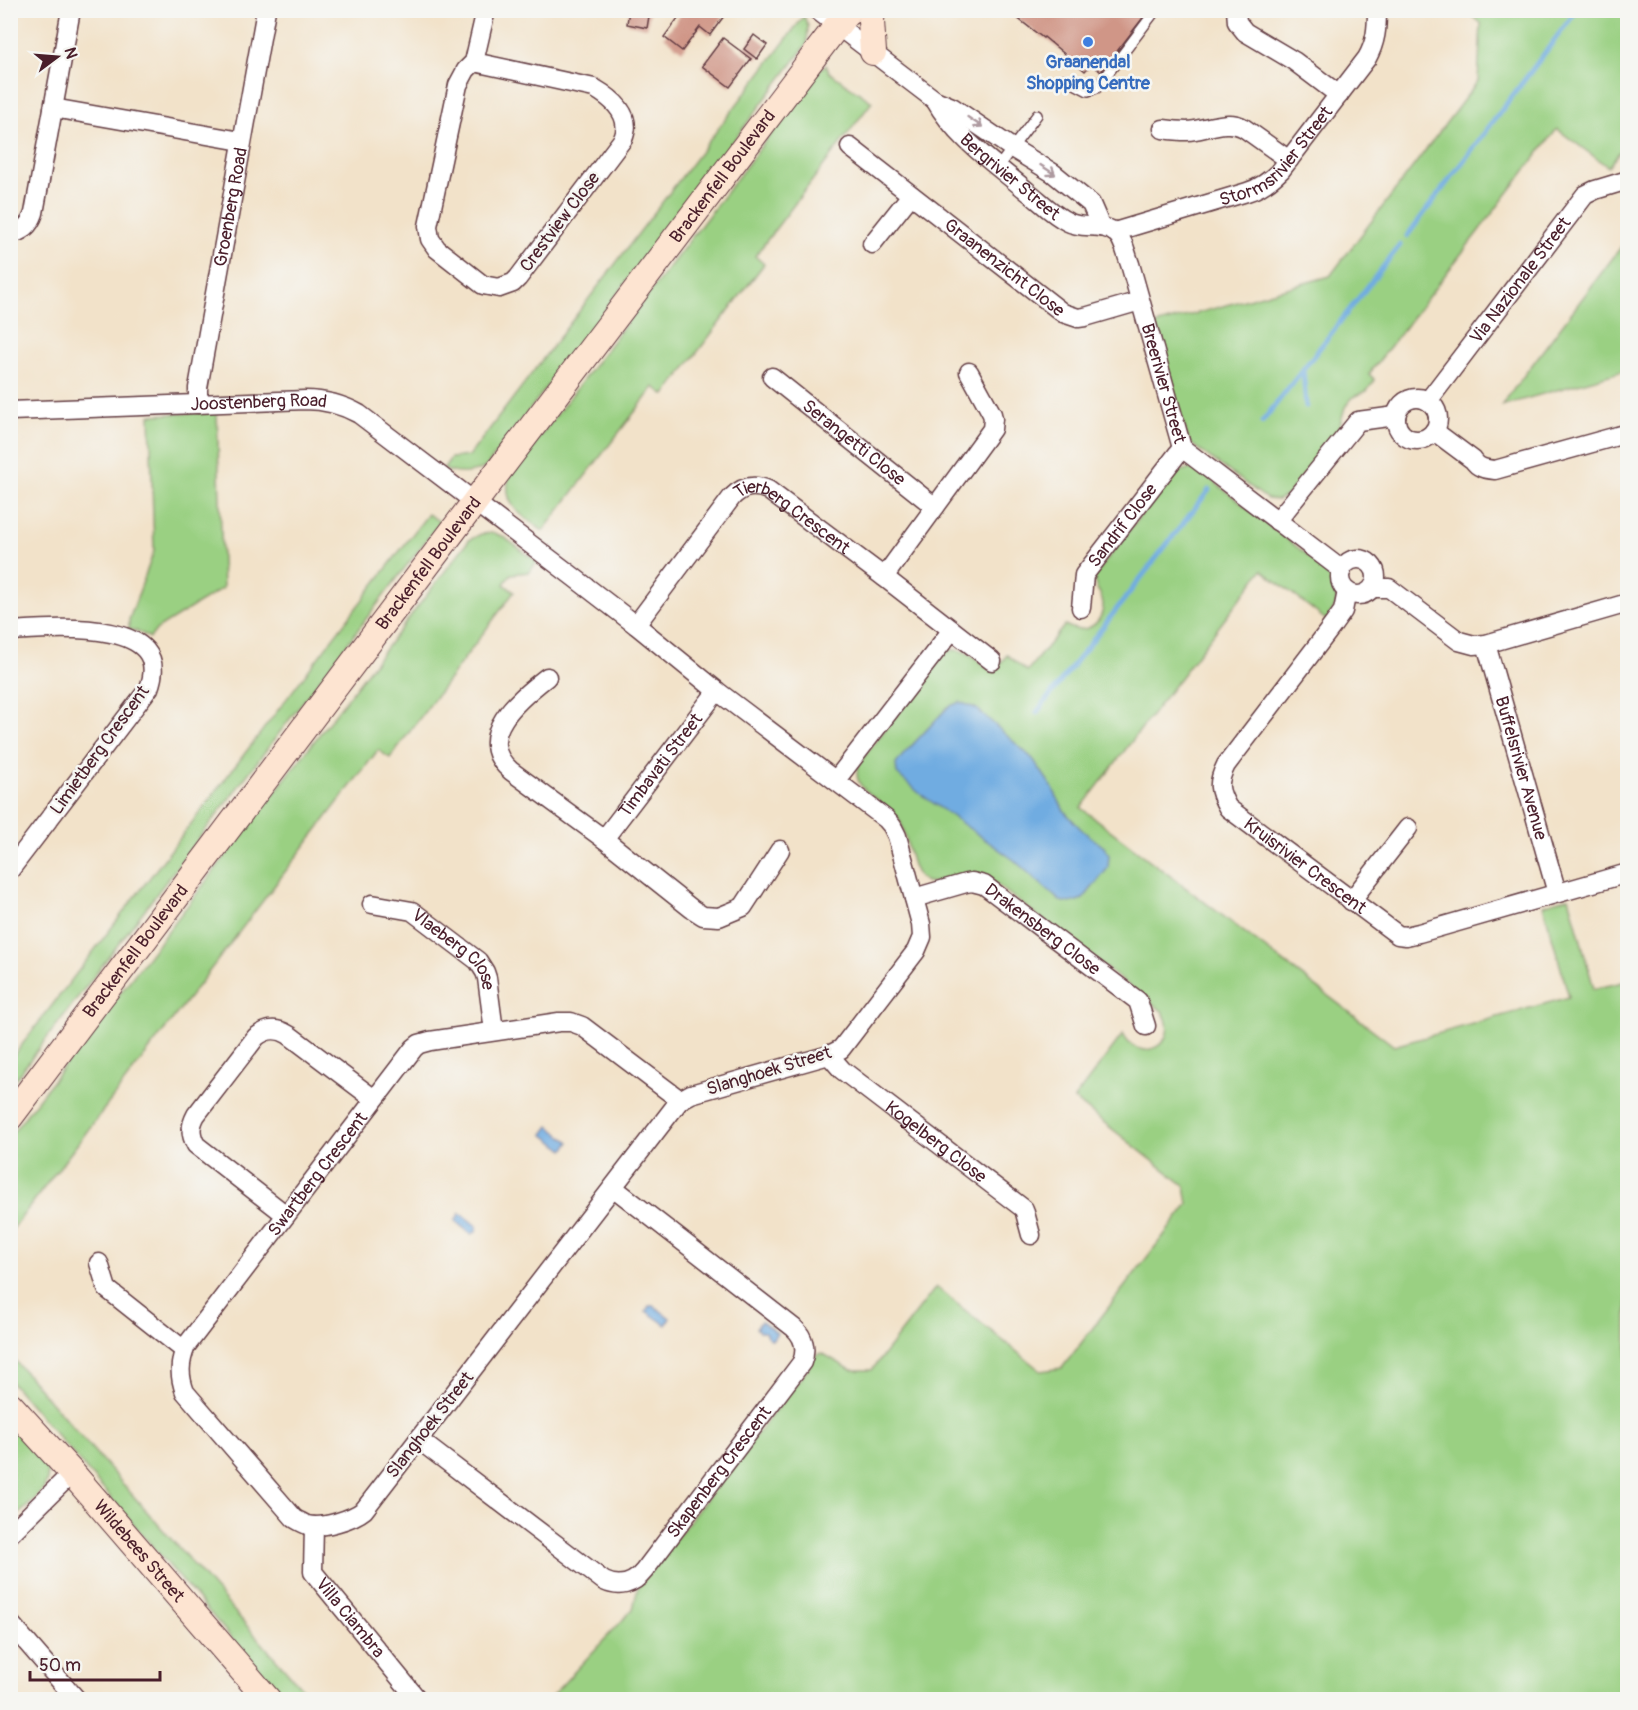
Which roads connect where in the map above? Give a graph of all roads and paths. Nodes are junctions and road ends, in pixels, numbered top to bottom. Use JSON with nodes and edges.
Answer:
{"nodes":[{"id":1,"x":71,"y":10,"type":"edge"},
{"id":2,"x":266,"y":10,"type":"edge"},
{"id":3,"x":486,"y":10,"type":"edge"},
{"id":4,"x":817,"y":10,"type":"edge"},
{"id":5,"x":872,"y":10,"type":"edge"},
{"id":6,"x":1156,"y":10,"type":"edge"},
{"id":7,"x":1236,"y":10,"type":"edge"},
{"id":8,"x":1377,"y":10,"type":"edge"},
{"id":9,"x":844,"y":18,"type":"edge"},
{"id":10,"x":873,"y":52,"type":"junction"},
{"id":11,"x":474,"y":62,"type":"junction"},
{"id":12,"x":1065,"y":80,"type":"dead end"},
{"id":13,"x":1339,"y":95,"type":"junction"},
{"id":14,"x":935,"y":100,"type":"junction"},
{"id":15,"x":53,"y":108,"type":"junction"},
{"id":16,"x":1037,"y":115,"type":"dead end"},
{"id":17,"x":1162,"y":129,"type":"dead end"},
{"id":18,"x":241,"y":141,"type":"junction"},
{"id":19,"x":850,"y":147,"type":"dead end"},
{"id":20,"x":1012,"y":148,"type":"junction"},
{"id":21,"x":1289,"y":160,"type":"junction"},
{"id":22,"x":998,"y":167,"type":"junction"},
{"id":23,"x":1628,"y":180,"type":"edge"},
{"id":24,"x":911,"y":195,"type":"junction"},
{"id":25,"x":1108,"y":230,"type":"junction"},
{"id":26,"x":10,"y":234,"type":"edge"},
{"id":27,"x":872,"y":244,"type":"dead end"},
{"id":28,"x":1140,"y":301,"type":"junction"},
{"id":29,"x":969,"y":372,"type":"dead end"},
{"id":30,"x":772,"y":377,"type":"dead end"},
{"id":31,"x":1428,"y":401,"type":"junction"},
{"id":32,"x":198,"y":404,"type":"junction"},
{"id":33,"x":10,"y":411,"type":"edge"},
{"id":34,"x":1396,"y":416,"type":"junction"},
{"id":35,"x":1434,"y":431,"type":"junction"},
{"id":36,"x":1628,"y":433,"type":"edge"},
{"id":37,"x":1182,"y":448,"type":"junction"},
{"id":38,"x":474,"y":503,"type":"junction"},
{"id":39,"x":935,"y":507,"type":"junction"},
{"id":40,"x":1277,"y":521,"type":"junction"},
{"id":41,"x":1342,"y":570,"type":"junction"},
{"id":42,"x":571,"y":575,"type":"joint"},
{"id":43,"x":884,"y":577,"type":"junction"},
{"id":44,"x":1373,"y":588,"type":"junction"},
{"id":45,"x":1347,"y":591,"type":"junction"},
{"id":46,"x":1628,"y":603,"type":"edge"},
{"id":47,"x":1081,"y":608,"type":"dead end"},
{"id":48,"x":636,"y":625,"type":"junction"},
{"id":49,"x":10,"y":630,"type":"edge"},
{"id":50,"x":952,"y":630,"type":"junction"},
{"id":51,"x":1486,"y":644,"type":"junction"},
{"id":52,"x":992,"y":661,"type":"dead end"},
{"id":53,"x":548,"y":677,"type":"dead end"},
{"id":54,"x":717,"y":691,"type":"junction"},
{"id":55,"x":836,"y":780,"type":"junction"},
{"id":56,"x":1408,"y":828,"type":"dead end"},
{"id":57,"x":604,"y":839,"type":"junction"},
{"id":58,"x":780,"y":850,"type":"dead end"},
{"id":59,"x":10,"y":870,"type":"edge"},
{"id":60,"x":1628,"y":873,"type":"edge"},
{"id":61,"x":1557,"y":893,"type":"junction"},
{"id":62,"x":914,"y":898,"type":"junction"},
{"id":63,"x":1351,"y":901,"type":"junction"},
{"id":64,"x":372,"y":904,"type":"dead end"},
{"id":65,"x":1146,"y":1026,"type":"dead end"},
{"id":66,"x":494,"y":1031,"type":"junction"},
{"id":67,"x":829,"y":1055,"type":"junction"},
{"id":68,"x":375,"y":1099,"type":"junction"},
{"id":69,"x":680,"y":1100,"type":"junction"},
{"id":70,"x":10,"y":1117,"type":"edge"},
{"id":71,"x":614,"y":1188,"type":"junction"},
{"id":72,"x":286,"y":1215,"type":"junction"},
{"id":73,"x":1031,"y":1235,"type":"dead end"},
{"id":74,"x":99,"y":1263,"type":"dead end"},
{"id":75,"x":184,"y":1350,"type":"junction"},
{"id":76,"x":10,"y":1405,"type":"edge"},
{"id":77,"x":419,"y":1440,"type":"junction"},
{"id":78,"x":72,"y":1473,"type":"junction"},
{"id":79,"x":314,"y":1526,"type":"junction"},
{"id":80,"x":10,"y":1534,"type":"edge"},
{"id":81,"x":10,"y":1623,"type":"edge"},
{"id":82,"x":77,"y":1700,"type":"edge"},
{"id":83,"x":267,"y":1700,"type":"edge"},
{"id":84,"x":418,"y":1700,"type":"edge"}],
"edges":[{"from":1,"to":15,"type":"street"},
{"from":2,"to":18,"type":"street","name":"Groenberg Road"},
{"from":3,"to":11,"type":"street","name":"Crestview Close"},
{"from":4,"to":9,"type":"street","name":"Bergrivier Street"},
{"from":5,"to":10,"type":"street"},
{"from":6,"to":12,"type":"lane"},
{"from":7,"to":13,"type":"street"},
{"from":8,"to":13,"type":"street","name":"Stormsrivier Street"},
{"from":9,"to":10,"type":"street","name":"Bergrivier Street"},
{"from":9,"to":38,"type":"street","name":"Brackenfell Boulevard"},
{"from":10,"to":14,"type":"street","name":"Bergrivier Street"},
{"from":11,"to":11,"type":"street","name":"Crestview Close"},
{"from":13,"to":21,"type":"street","name":"Stormsrivier Street"},
{"from":14,"to":20,"type":"street","name":"Bergrivier Street","one_way":true},
{"from":14,"to":22,"type":"street","name":"Bergrivier Street"},
{"from":15,"to":18,"type":"street"},
{"from":15,"to":26,"type":"street"},
{"from":16,"to":20,"type":"lane"},
{"from":17,"to":21,"type":"street"},
{"from":18,"to":32,"type":"street","name":"Groenberg Road"},
{"from":19,"to":24,"type":"street","name":"Graanenzicht Close"},
{"from":20,"to":22,"type":"lane"},
{"from":20,"to":25,"type":"street","name":"Bergrivier Street","one_way":true},
{"from":21,"to":25,"type":"street","name":"Stormsrivier Street"},
{"from":22,"to":25,"type":"street","name":"Bergrivier Street"},
{"from":23,"to":31,"type":"street","name":"Via Nazionale Street"},
{"from":24,"to":27,"type":"street"},
{"from":24,"to":28,"type":"street","name":"Graanenzicht Close"},
{"from":25,"to":28,"type":"street","name":"Breerivier Street"},
{"from":28,"to":37,"type":"street","name":"Breerivier Street"},
{"from":29,"to":39,"type":"street"},
{"from":30,"to":39,"type":"street","name":"Serangetti Close"},
{"from":31,"to":34,"type":"street"},
{"from":31,"to":35,"type":"street"},
{"from":32,"to":33,"type":"street","name":"Joostenberg Road"},
{"from":32,"to":38,"type":"street","name":"Joostenberg Road"},
{"from":34,"to":35,"type":"street"},
{"from":34,"to":40,"type":"street"},
{"from":35,"to":36,"type":"street"},
{"from":37,"to":40,"type":"street","name":"Breerivier Street"},
{"from":37,"to":47,"type":"street","name":"Sandrif Close"},
{"from":38,"to":42,"type":"street","name":"Joostenberg Road"},
{"from":38,"to":70,"type":"street","name":"Brackenfell Boulevard"},
{"from":39,"to":43,"type":"street"},
{"from":40,"to":41,"type":"street","name":"Breerivier Street"},
{"from":41,"to":44,"type":"street"},
{"from":41,"to":45,"type":"street"},
{"from":42,"to":48,"type":"street","name":"Slanghoek Street"},
{"from":43,"to":48,"type":"street","name":"Tierberg Crescent"},
{"from":43,"to":50,"type":"street","name":"Tierberg Crescent"},
{"from":44,"to":45,"type":"street"},
{"from":44,"to":51,"type":"street"},
{"from":45,"to":63,"type":"street","name":"Kruisrivier Crescent"},
{"from":46,"to":51,"type":"street"},
{"from":48,"to":54,"type":"street","name":"Slanghoek Street"},
{"from":49,"to":59,"type":"street","name":"Limietberg Crescent"},
{"from":50,"to":52,"type":"street","name":"Tierberg Crescent"},
{"from":50,"to":55,"type":"street"},
{"from":51,"to":61,"type":"street","name":"Buffelsrivier Avenue"},
{"from":53,"to":57,"type":"street"},
{"from":54,"to":55,"type":"street","name":"Slanghoek Street"},
{"from":54,"to":57,"type":"street","name":"Timbavati Street"},
{"from":55,"to":62,"type":"street","name":"Slanghoek Street"},
{"from":56,"to":63,"type":"street"},
{"from":57,"to":58,"type":"street"},
{"from":60,"to":61,"type":"street","name":"Kruisrivier Crescent"},
{"from":61,"to":63,"type":"street","name":"Kruisrivier Crescent"},
{"from":62,"to":65,"type":"street","name":"Drakensberg Close"},
{"from":62,"to":67,"type":"street","name":"Slanghoek Street"},
{"from":64,"to":66,"type":"street","name":"Vlaeberg Close"},
{"from":66,"to":68,"type":"street","name":"Swartberg Crescent"},
{"from":66,"to":69,"type":"street","name":"Swartberg Crescent"},
{"from":67,"to":69,"type":"street","name":"Slanghoek Street"},
{"from":67,"to":73,"type":"street","name":"Kogelberg Close"},
{"from":68,"to":72,"type":"street","name":"Swartberg Crescent"},
{"from":68,"to":72,"type":"street"},
{"from":69,"to":71,"type":"street","name":"Slanghoek Street"},
{"from":71,"to":77,"type":"street","name":"Slanghoek Street"},
{"from":71,"to":77,"type":"street","name":"Skapenberg Crescent"},
{"from":72,"to":75,"type":"street","name":"Swartberg Crescent"},
{"from":74,"to":75,"type":"street"},
{"from":75,"to":79,"type":"street"},
{"from":76,"to":78,"type":"street","name":"Wildebees Street"},
{"from":77,"to":79,"type":"street","name":"Slanghoek Street"},
{"from":78,"to":80,"type":"street"},
{"from":78,"to":83,"type":"street","name":"Wildebees Street"},
{"from":79,"to":84,"type":"street","name":"Villa Ciambra"},
{"from":81,"to":82,"type":"street"}]}
